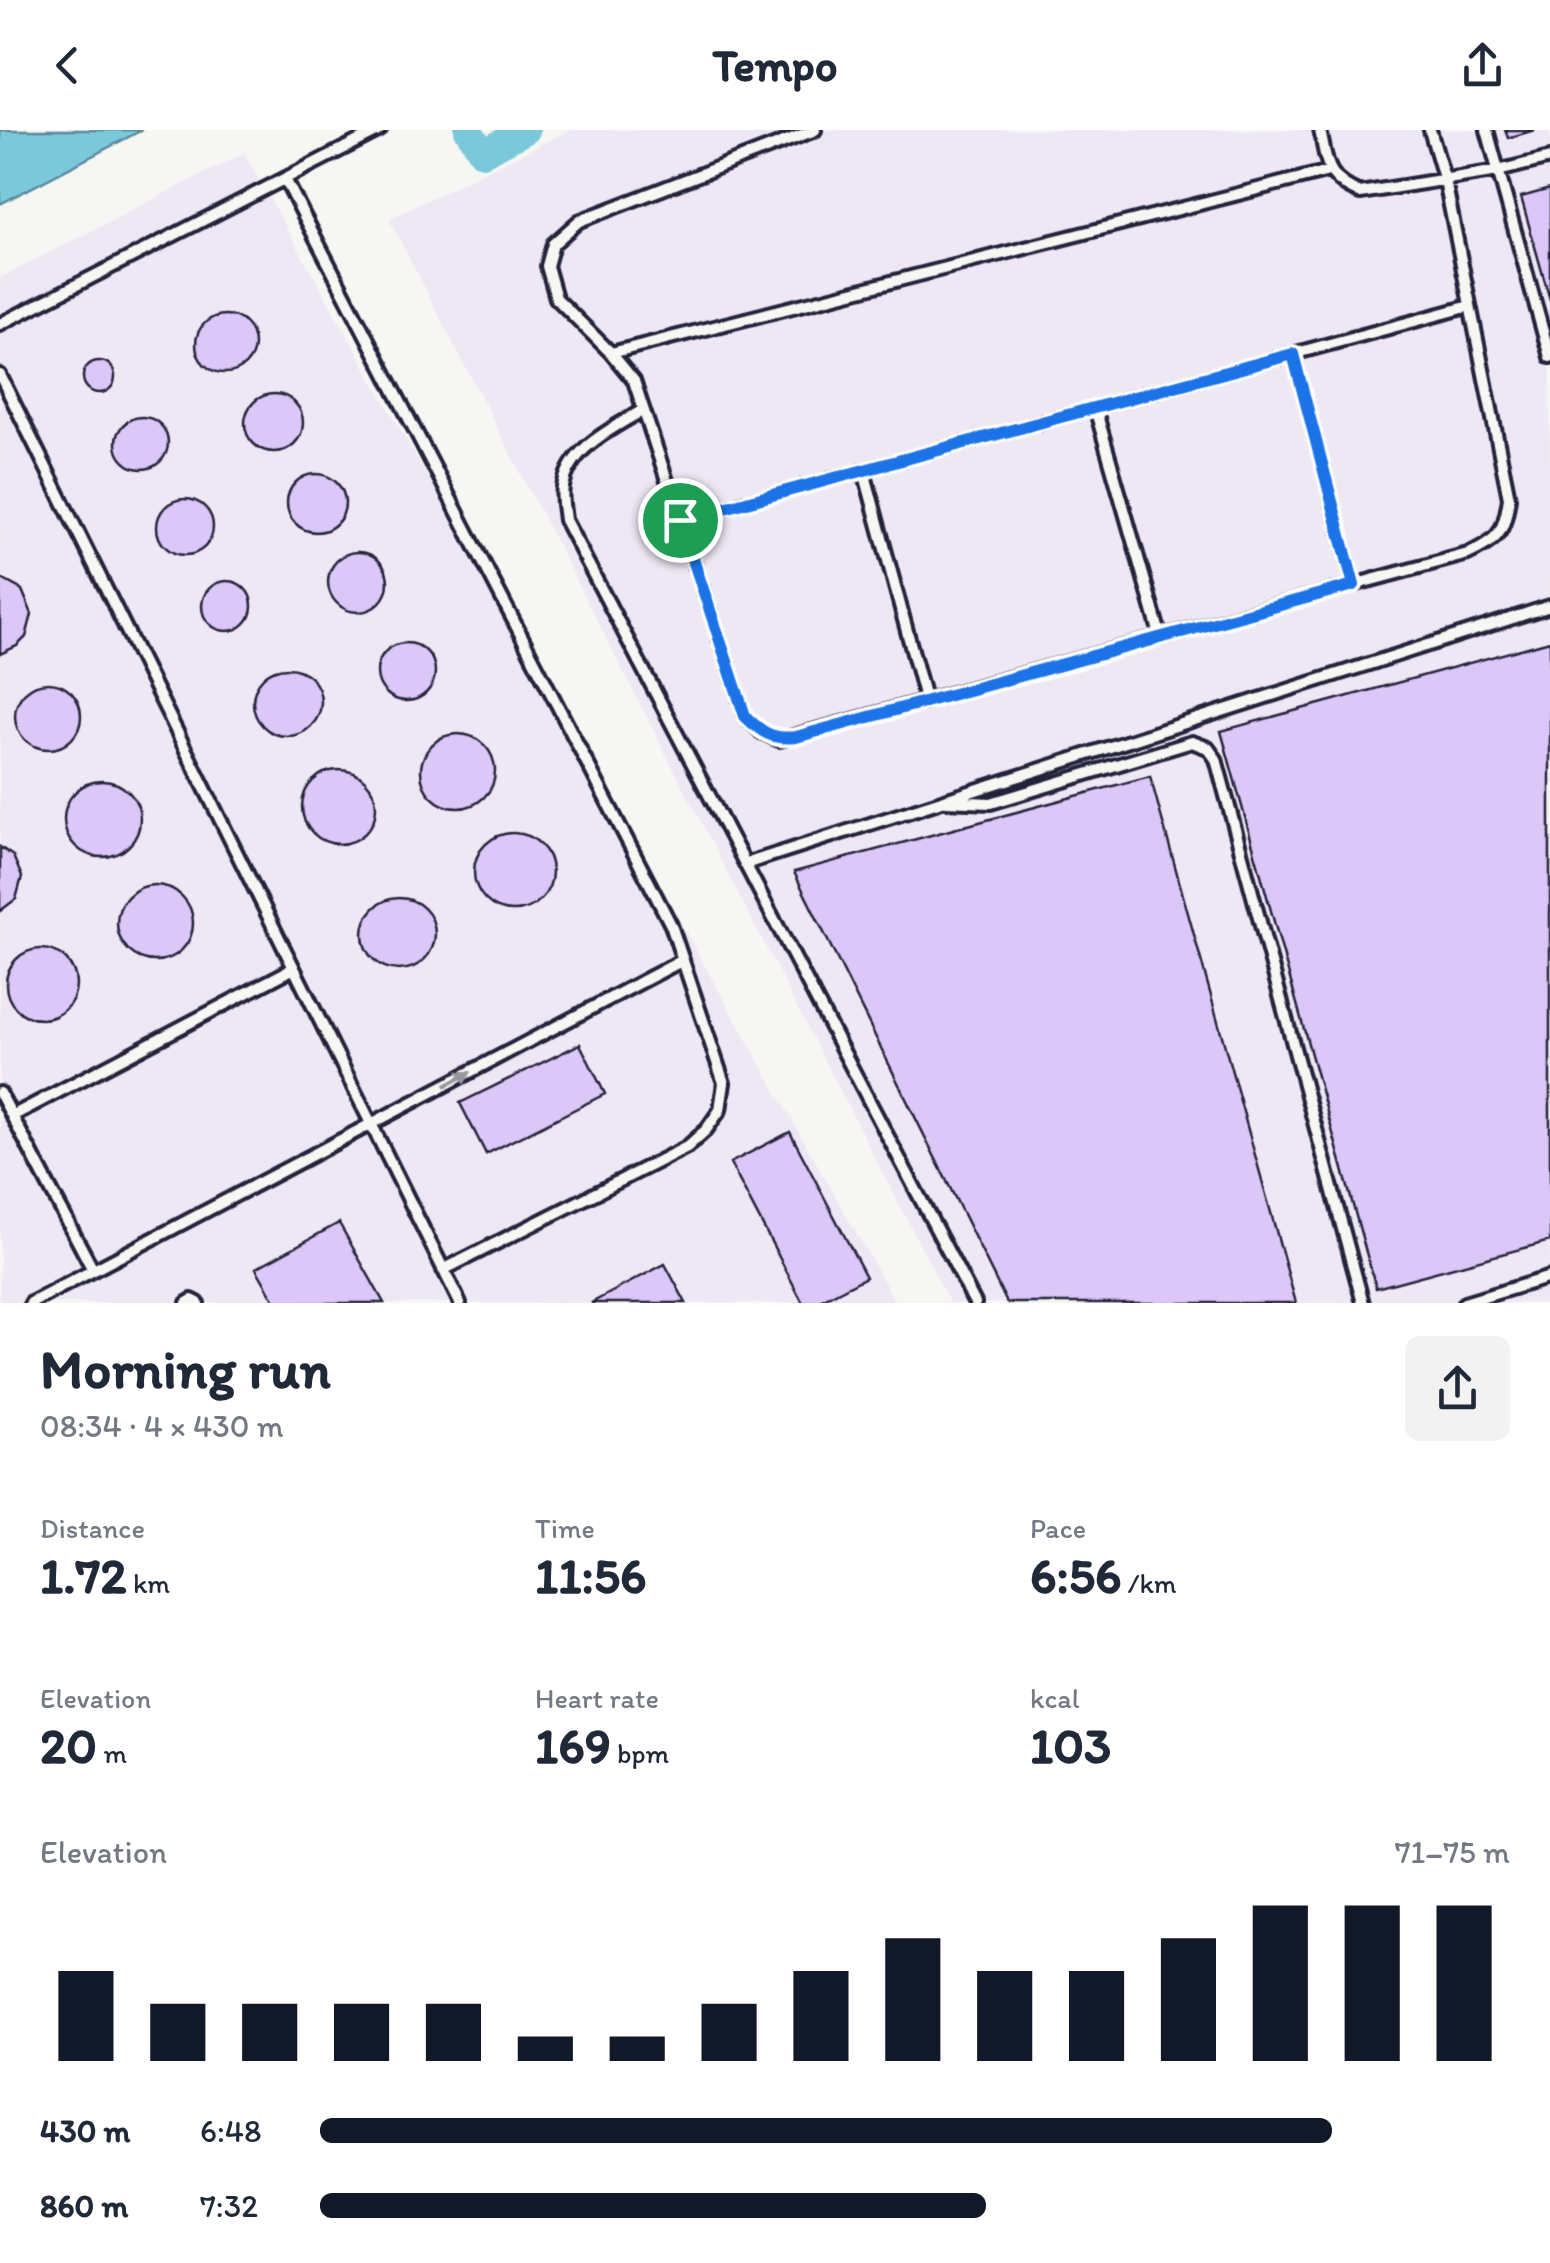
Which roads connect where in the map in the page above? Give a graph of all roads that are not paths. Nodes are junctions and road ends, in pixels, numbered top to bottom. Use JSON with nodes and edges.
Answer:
{"nodes":[{"id":1,"x":380,"y":130,"type":"edge"},
{"id":2,"x":815,"y":130,"type":"edge"},
{"id":3,"x":1320,"y":130,"type":"edge"},
{"id":4,"x":1430,"y":130,"type":"edge"},
{"id":5,"x":1486,"y":130,"type":"edge"},
{"id":6,"x":1550,"y":158,"type":"edge"},
{"id":7,"x":1329,"y":171,"type":"junction"},
{"id":8,"x":1498,"y":172,"type":"junction"},
{"id":9,"x":284,"y":179,"type":"junction"},
{"id":10,"x":1445,"y":181,"type":"junction"},
{"id":11,"x":1470,"y":306,"type":"junction"},
{"id":12,"x":0,"y":324,"type":"edge"},
{"id":13,"x":611,"y":353,"type":"junction"},
{"id":14,"x":1293,"y":354,"type":"junction"},
{"id":15,"x":1550,"y":358,"type":"edge"},
{"id":16,"x":0,"y":375,"type":"edge"},
{"id":17,"x":1095,"y":408,"type":"junction"},
{"id":18,"x":643,"y":410,"type":"junction"},
{"id":19,"x":864,"y":471,"type":"junction"},
{"id":20,"x":680,"y":520,"type":"junction"},
{"id":21,"x":1354,"y":585,"type":"junction"},
{"id":22,"x":1550,"y":606,"type":"edge"},
{"id":23,"x":1160,"y":638,"type":"junction"},
{"id":24,"x":926,"y":702,"type":"junction"},
{"id":25,"x":946,"y":801,"type":"junction"},
{"id":26,"x":745,"y":864,"type":"junction"},
{"id":27,"x":683,"y":960,"type":"junction"},
{"id":28,"x":294,"y":968,"type":"junction"},
{"id":29,"x":0,"y":1093,"type":"edge"},
{"id":30,"x":12,"y":1116,"type":"junction"},
{"id":31,"x":372,"y":1124,"type":"junction"},
{"id":32,"x":93,"y":1270,"type":"junction"},
{"id":33,"x":444,"y":1270,"type":"junction"},
{"id":34,"x":1550,"y":1277,"type":"edge"},
{"id":35,"x":31,"y":1303,"type":"edge"},
{"id":36,"x":187,"y":1303,"type":"edge"},
{"id":37,"x":198,"y":1303,"type":"edge"},
{"id":38,"x":460,"y":1303,"type":"edge"},
{"id":39,"x":975,"y":1303,"type":"edge"},
{"id":40,"x":1363,"y":1303,"type":"edge"},
{"id":41,"x":1464,"y":1303,"type":"edge"}],
"edges":[{"from":1,"to":9,"type":"lane"},
{"from":2,"to":13,"type":"lane"},
{"from":3,"to":7,"type":"lane"},
{"from":4,"to":10,"type":"lane"},
{"from":5,"to":8,"type":"lane"},
{"from":6,"to":8,"type":"lane"},
{"from":7,"to":10,"type":"lane"},
{"from":7,"to":13,"type":"lane"},
{"from":8,"to":10,"type":"lane"},
{"from":8,"to":15,"type":"lane"},
{"from":9,"to":12,"type":"lane"},
{"from":9,"to":27,"type":"lane"},
{"from":10,"to":11,"type":"lane"},
{"from":11,"to":14,"type":"lane"},
{"from":11,"to":21,"type":"lane"},
{"from":13,"to":18,"type":"lane"},
{"from":14,"to":17,"type":"lane"},
{"from":14,"to":21,"type":"lane"},
{"from":16,"to":28,"type":"lane"},
{"from":17,"to":19,"type":"lane"},
{"from":17,"to":23,"type":"lane"},
{"from":18,"to":20,"type":"lane"},
{"from":18,"to":26,"type":"lane"},
{"from":19,"to":20,"type":"lane"},
{"from":19,"to":24,"type":"lane"},
{"from":20,"to":24,"type":"lane"},
{"from":21,"to":23,"type":"lane"},
{"from":22,"to":25,"type":"lane"},
{"from":23,"to":24,"type":"lane"},
{"from":25,"to":26,"type":"lane"},
{"from":25,"to":40,"type":"lane"},
{"from":26,"to":39,"type":"lane"},
{"from":31,"to":27,"type":"lane","one_way":true},
{"from":27,"to":33,"type":"lane"},
{"from":28,"to":30,"type":"lane"},
{"from":28,"to":31,"type":"lane"},
{"from":29,"to":30,"type":"lane"},
{"from":30,"to":32,"type":"lane"},
{"from":31,"to":32,"type":"lane"},
{"from":31,"to":33,"type":"lane"},
{"from":32,"to":35,"type":"lane"},
{"from":33,"to":38,"type":"lane"},
{"from":34,"to":41,"type":"lane"},
{"from":36,"to":37,"type":"lane"}]}
